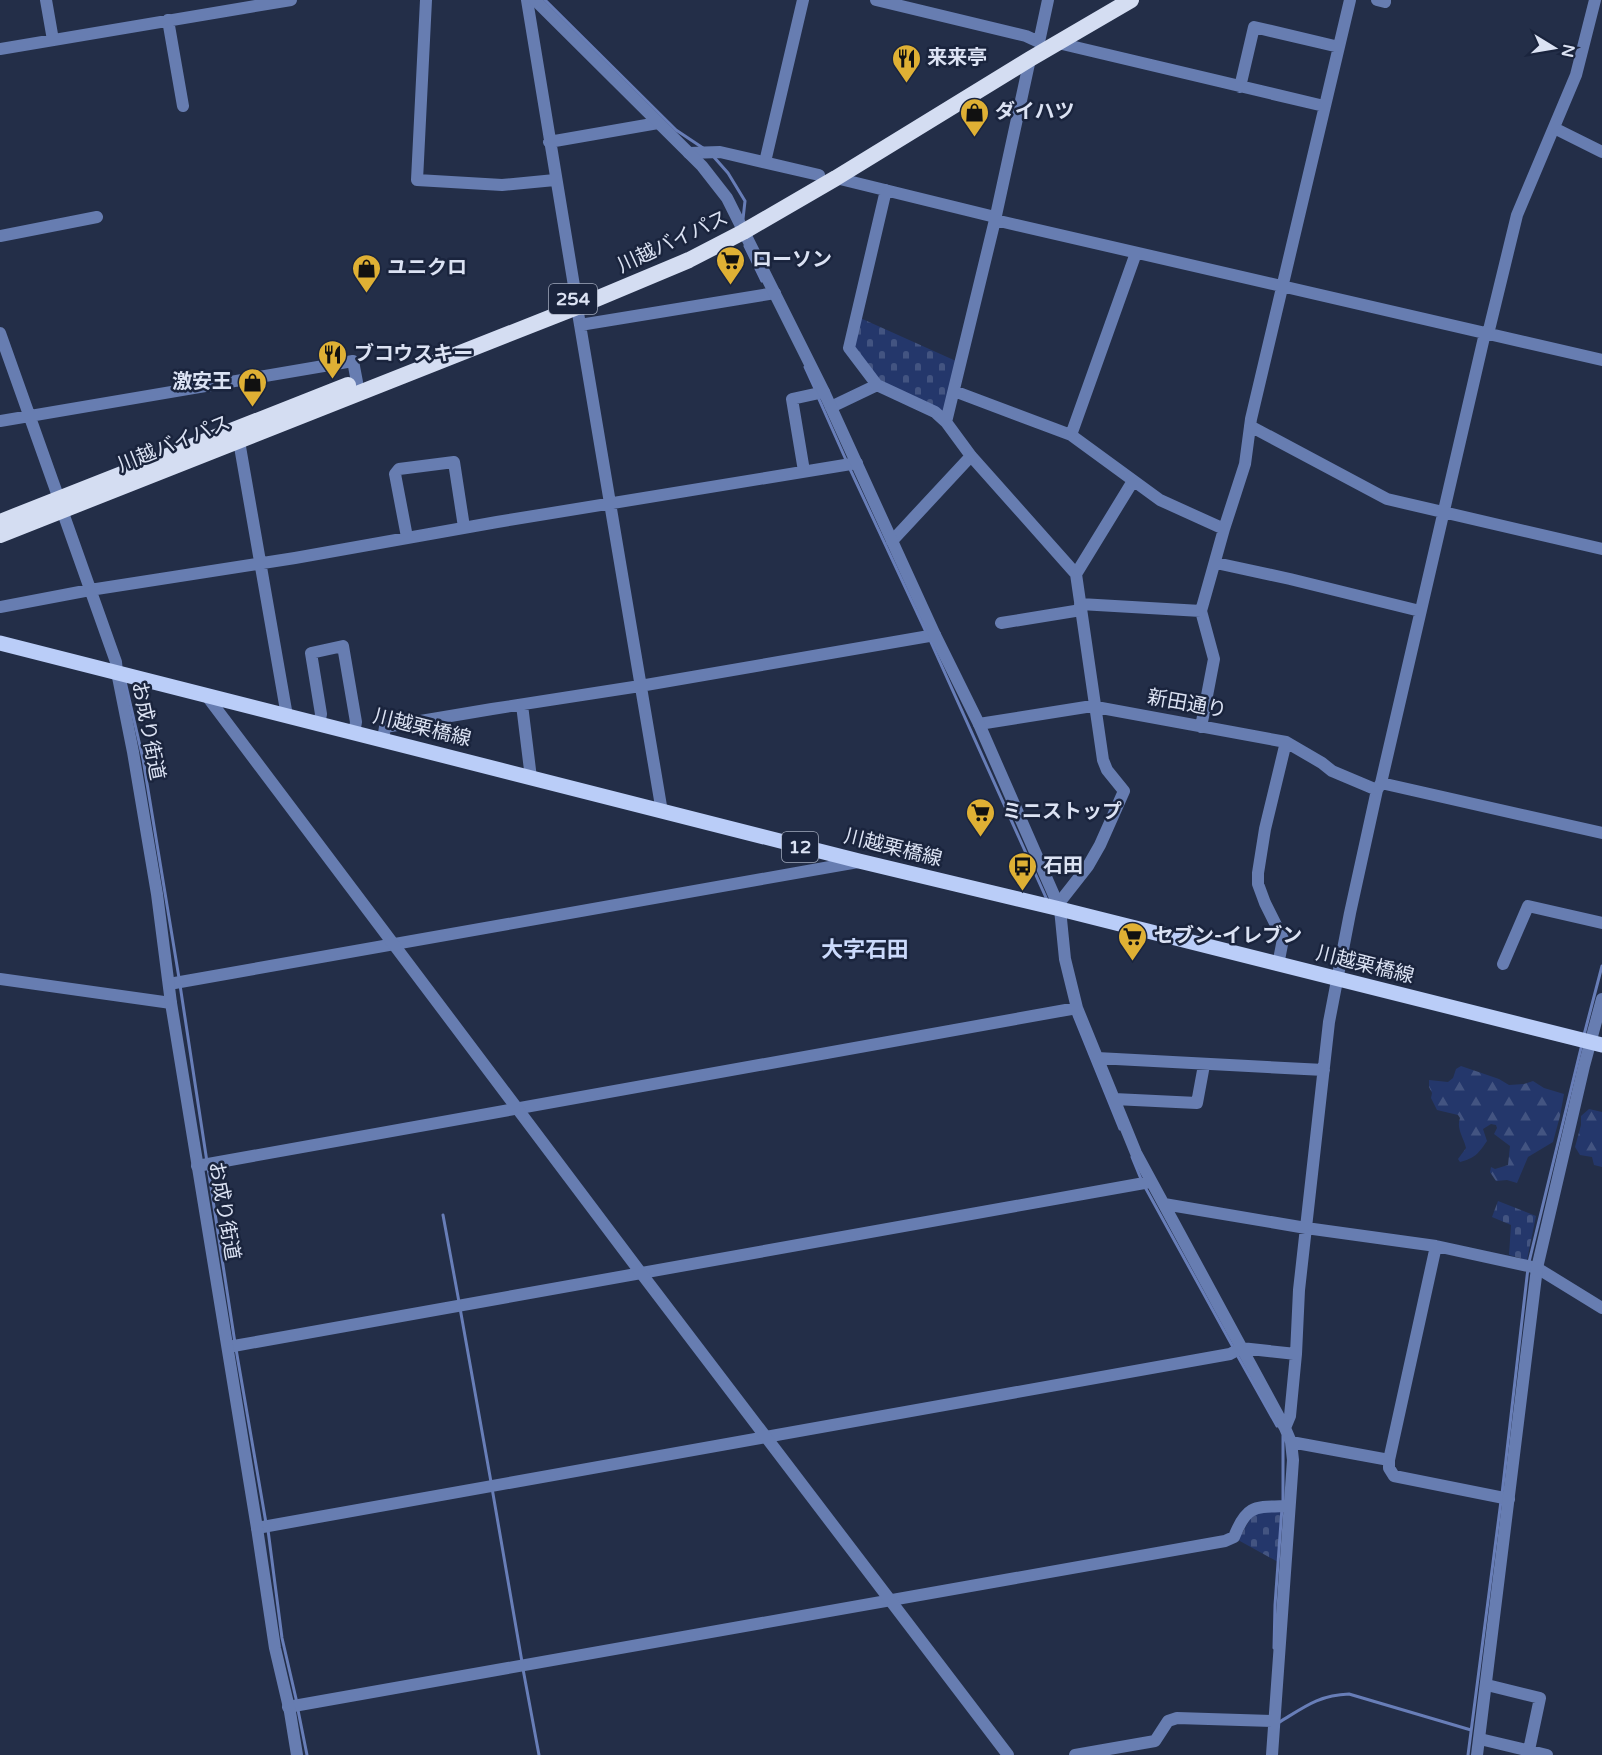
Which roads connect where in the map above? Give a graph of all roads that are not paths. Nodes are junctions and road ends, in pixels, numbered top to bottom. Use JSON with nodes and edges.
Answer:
{"nodes":[{"id":1,"x":46,"y":0,"type":"edge"},
{"id":2,"x":291,"y":0,"type":"edge"},
{"id":3,"x":426,"y":0,"type":"edge"},
{"id":4,"x":527,"y":0,"type":"edge"},
{"id":5,"x":535,"y":0,"type":"edge"},
{"id":6,"x":803,"y":0,"type":"edge"},
{"id":7,"x":876,"y":0,"type":"edge"},
{"id":8,"x":1048,"y":0,"type":"edge"},
{"id":9,"x":1109,"y":0,"type":"edge"},
{"id":10,"x":1131,"y":0,"type":"edge"},
{"id":11,"x":1350,"y":0,"type":"edge"},
{"id":12,"x":1377,"y":0,"type":"edge"},
{"id":13,"x":1385,"y":0,"type":"edge"},
{"id":14,"x":1595,"y":0,"type":"edge"},
{"id":15,"x":168,"y":20,"type":"junction"},
{"id":16,"x":53,"y":40,"type":"junction"},
{"id":17,"x":1039,"y":42,"type":"junction"},
{"id":18,"x":1058,"y":43,"type":"junction"},
{"id":19,"x":1339,"y":47,"type":"junction"},
{"id":20,"x":0,"y":49,"type":"edge"},
{"id":21,"x":1030,"y":59,"type":"junction"},
{"id":22,"x":1240,"y":87,"type":"junction"},
{"id":23,"x":183,"y":106,"type":"dead end"},
{"id":24,"x":1324,"y":106,"type":"junction"},
{"id":25,"x":658,"y":123,"type":"junction"},
{"id":26,"x":1554,"y":128,"type":"junction"},
{"id":27,"x":549,"y":142,"type":"junction"},
{"id":28,"x":1602,"y":152,"type":"edge"},
{"id":29,"x":689,"y":153,"type":"junction"},
{"id":30,"x":765,"y":162,"type":"junction"},
{"id":31,"x":828,"y":176,"type":"junction"},
{"id":32,"x":555,"y":180,"type":"junction"},
{"id":33,"x":886,"y":190,"type":"junction"},
{"id":34,"x":97,"y":218,"type":"dead end"},
{"id":35,"x":995,"y":219,"type":"junction"},
{"id":36,"x":741,"y":227,"type":"junction"},
{"id":37,"x":0,"y":236,"type":"edge"},
{"id":38,"x":1136,"y":253,"type":"junction"},
{"id":39,"x":1282,"y":286,"type":"junction"},
{"id":40,"x":775,"y":292,"type":"junction"},
{"id":41,"x":577,"y":302,"type":"junction"},
{"id":42,"x":580,"y":325,"type":"junction"},
{"id":43,"x":0,"y":333,"type":"edge"},
{"id":44,"x":1487,"y":333,"type":"junction"},
{"id":45,"x":1602,"y":360,"type":"edge"},
{"id":46,"x":357,"y":382,"type":"junction"},
{"id":47,"x":877,"y":385,"type":"junction"},
{"id":48,"x":954,"y":391,"type":"junction"},
{"id":49,"x":824,"y":392,"type":"junction"},
{"id":50,"x":831,"y":407,"type":"junction"},
{"id":51,"x":30,"y":416,"type":"junction"},
{"id":52,"x":0,"y":421,"type":"edge"},
{"id":53,"x":946,"y":422,"type":"junction"},
{"id":54,"x":1250,"y":426,"type":"junction"},
{"id":55,"x":1071,"y":435,"type":"junction"},
{"id":56,"x":239,"y":441,"type":"junction"},
{"id":57,"x":971,"y":456,"type":"junction"},
{"id":58,"x":857,"y":463,"type":"junction"},
{"id":59,"x":804,"y":471,"type":"junction"},
{"id":60,"x":1133,"y":481,"type":"junction"},
{"id":61,"x":609,"y":504,"type":"junction"},
{"id":62,"x":61,"y":505,"type":"junction"},
{"id":63,"x":1443,"y":512,"type":"junction"},
{"id":64,"x":0,"y":522,"type":"edge"},
{"id":65,"x":464,"y":528,"type":"junction"},
{"id":66,"x":1224,"y":529,"type":"junction"},
{"id":67,"x":0,"y":535,"type":"edge"},
{"id":68,"x":407,"y":537,"type":"junction"},
{"id":69,"x":892,"y":541,"type":"junction"},
{"id":70,"x":1602,"y":549,"type":"edge"},
{"id":71,"x":261,"y":562,"type":"junction"},
{"id":72,"x":1216,"y":563,"type":"junction"},
{"id":73,"x":1076,"y":574,"type":"junction"},
{"id":74,"x":90,"y":590,"type":"junction"},
{"id":75,"x":0,"y":607,"type":"edge"},
{"id":76,"x":1081,"y":607,"type":"junction"},
{"id":77,"x":1201,"y":611,"type":"junction"},
{"id":78,"x":1420,"y":611,"type":"junction"},
{"id":79,"x":1001,"y":623,"type":"dead end"},
{"id":80,"x":935,"y":635,"type":"junction"},
{"id":81,"x":0,"y":642,"type":"edge"},
{"id":82,"x":117,"y":672,"type":"junction"},
{"id":83,"x":640,"y":686,"type":"junction"},
{"id":84,"x":206,"y":695,"type":"junction"},
{"id":85,"x":522,"y":705,"type":"junction"},
{"id":86,"x":1096,"y":707,"type":"junction"},
{"id":87,"x":287,"y":716,"type":"junction"},
{"id":88,"x":319,"y":724,"type":"junction"},
{"id":89,"x":979,"y":724,"type":"junction"},
{"id":90,"x":1201,"y":727,"type":"junction"},
{"id":91,"x":354,"y":733,"type":"junction"},
{"id":92,"x":382,"y":740,"type":"junction"},
{"id":93,"x":1286,"y":742,"type":"junction"},
{"id":94,"x":531,"y":778,"type":"junction"},
{"id":95,"x":1379,"y":786,"type":"junction"},
{"id":96,"x":662,"y":812,"type":"junction"},
{"id":97,"x":1602,"y":833,"type":"edge"},
{"id":98,"x":859,"y":861,"type":"junction"},
{"id":99,"x":1059,"y":906,"type":"junction"},
{"id":100,"x":1602,"y":923,"type":"edge"},
{"id":101,"x":394,"y":945,"type":"junction"},
{"id":102,"x":1503,"y":963,"type":"dead end"},
{"id":103,"x":1278,"y":964,"type":"junction"},
{"id":104,"x":0,"y":979,"type":"edge"},
{"id":105,"x":1336,"y":979,"type":"junction"},
{"id":106,"x":169,"y":984,"type":"junction"},
{"id":107,"x":1602,"y":999,"type":"edge"},
{"id":108,"x":171,"y":1003,"type":"junction"},
{"id":109,"x":1077,"y":1008,"type":"junction"},
{"id":110,"x":1596,"y":1044,"type":"edge"},
{"id":111,"x":1097,"y":1059,"type":"junction"},
{"id":112,"x":1204,"y":1065,"type":"junction"},
{"id":113,"x":1324,"y":1070,"type":"junction"},
{"id":114,"x":1114,"y":1099,"type":"junction"},
{"id":115,"x":516,"y":1108,"type":"junction"},
{"id":116,"x":197,"y":1166,"type":"junction"},
{"id":117,"x":1150,"y":1182,"type":"junction"},
{"id":118,"x":1164,"y":1204,"type":"junction"},
{"id":119,"x":1306,"y":1228,"type":"junction"},
{"id":120,"x":1436,"y":1246,"type":"junction"},
{"id":121,"x":1537,"y":1268,"type":"junction"},
{"id":122,"x":641,"y":1273,"type":"junction"},
{"id":123,"x":1602,"y":1308,"type":"edge"},
{"id":124,"x":228,"y":1347,"type":"junction"},
{"id":125,"x":1241,"y":1348,"type":"junction"},
{"id":126,"x":1296,"y":1354,"type":"junction"},
{"id":127,"x":1285,"y":1428,"type":"junction"},
{"id":128,"x":766,"y":1437,"type":"junction"},
{"id":129,"x":1291,"y":1442,"type":"junction"},
{"id":130,"x":1389,"y":1460,"type":"junction"},
{"id":131,"x":1509,"y":1499,"type":"junction"},
{"id":132,"x":1288,"y":1506,"type":"junction"},
{"id":133,"x":257,"y":1528,"type":"junction"},
{"id":134,"x":890,"y":1600,"type":"junction"},
{"id":135,"x":1486,"y":1685,"type":"junction"},
{"id":136,"x":288,"y":1707,"type":"junction"},
{"id":137,"x":1274,"y":1720,"type":"junction"},
{"id":138,"x":1480,"y":1739,"type":"junction"},
{"id":139,"x":1155,"y":1741,"type":"junction"},
{"id":140,"x":1529,"y":1750,"type":"junction"},
{"id":141,"x":297,"y":1755,"type":"edge"},
{"id":142,"x":1008,"y":1755,"type":"edge"},
{"id":143,"x":1075,"y":1755,"type":"edge"},
{"id":144,"x":1150,"y":1755,"type":"edge"},
{"id":145,"x":1272,"y":1755,"type":"edge"},
{"id":146,"x":1478,"y":1755,"type":"edge"},
{"id":147,"x":1547,"y":1755,"type":"edge"}],
"edges":[{"from":1,"to":16,"type":"street"},
{"from":2,"to":15,"type":"street"},
{"from":3,"to":32,"type":"street"},
{"from":4,"to":27,"type":"street"},
{"from":5,"to":25,"type":"street"},
{"from":6,"to":30,"type":"street"},
{"from":7,"to":17,"type":"street"},
{"from":8,"to":17,"type":"street"},
{"from":9,"to":17,"type":"highway","name":"川越バイパス","number":"254"},
{"from":10,"to":18,"type":"highway","name":"川越バイパス","number":"254"},
{"from":11,"to":19,"type":"street"},
{"from":12,"to":13,"type":"street"},
{"from":14,"to":26,"type":"street"},
{"from":15,"to":16,"type":"street"},
{"from":15,"to":23,"type":"street"},
{"from":16,"to":20,"type":"street"},
{"from":17,"to":31,"type":"highway","name":"川越バイパス","number":"254"},
{"from":18,"to":21,"type":"highway","name":"川越バイパス","number":"254"},
{"from":18,"to":22,"type":"street"},
{"from":19,"to":22,"type":"street"},
{"from":19,"to":24,"type":"street"},
{"from":21,"to":31,"type":"highway","name":"川越バイパス","number":"254"},
{"from":21,"to":35,"type":"street"},
{"from":22,"to":24,"type":"street"},
{"from":24,"to":39,"type":"street"},
{"from":25,"to":27,"type":"street"},
{"from":25,"to":29,"type":"street"},
{"from":26,"to":28,"type":"street"},
{"from":26,"to":44,"type":"street"},
{"from":27,"to":32,"type":"street"},
{"from":29,"to":30,"type":"street"},
{"from":29,"to":36,"type":"street"},
{"from":30,"to":31,"type":"street"},
{"from":31,"to":33,"type":"street"},
{"from":31,"to":36,"type":"highway","name":"川越バイパス","number":"254"},
{"from":32,"to":41,"type":"street"},
{"from":33,"to":35,"type":"street"},
{"from":33,"to":47,"type":"street"},
{"from":34,"to":37,"type":"street"},
{"from":35,"to":38,"type":"street"},
{"from":35,"to":48,"type":"street"},
{"from":36,"to":40,"type":"street"},
{"from":36,"to":41,"type":"highway","name":"川越バイパス","number":"254"},
{"from":38,"to":39,"type":"street"},
{"from":38,"to":55,"type":"street"},
{"from":39,"to":44,"type":"street"},
{"from":39,"to":54,"type":"street"},
{"from":40,"to":42,"type":"street"},
{"from":40,"to":49,"type":"street"},
{"from":41,"to":42,"type":"street"},
{"from":41,"to":46,"type":"highway","name":"川越バイパス","number":"254"},
{"from":41,"to":56,"type":"highway","name":"川越バイパス","number":"254"},
{"from":42,"to":61,"type":"street"},
{"from":43,"to":51,"type":"street","name":"お成り街道"},
{"from":44,"to":45,"type":"street"},
{"from":44,"to":63,"type":"street"},
{"from":46,"to":51,"type":"street"},
{"from":46,"to":62,"type":"highway","name":"川越バイパス","number":"254"},
{"from":47,"to":50,"type":"street"},
{"from":47,"to":53,"type":"street"},
{"from":48,"to":53,"type":"street"},
{"from":48,"to":55,"type":"street"},
{"from":49,"to":50,"type":"street"},
{"from":49,"to":59,"type":"street"},
{"from":50,"to":58,"type":"street"},
{"from":51,"to":52,"type":"street"},
{"from":51,"to":62,"type":"street","name":"お成り街道"},
{"from":53,"to":57,"type":"street"},
{"from":54,"to":63,"type":"street"},
{"from":54,"to":66,"type":"street"},
{"from":55,"to":60,"type":"street"},
{"from":56,"to":62,"type":"highway","name":"川越バイパス","number":"254"},
{"from":56,"to":71,"type":"street"},
{"from":57,"to":69,"type":"street"},
{"from":57,"to":73,"type":"street"},
{"from":58,"to":59,"type":"street"},
{"from":58,"to":69,"type":"street"},
{"from":59,"to":61,"type":"street"},
{"from":60,"to":66,"type":"street"},
{"from":60,"to":73,"type":"street"},
{"from":61,"to":65,"type":"street"},
{"from":61,"to":83,"type":"street"},
{"from":62,"to":64,"type":"highway","name":"川越バイパス","number":"254"},
{"from":62,"to":67,"type":"highway","name":"川越バイパス","number":"254"},
{"from":62,"to":74,"type":"street","name":"お成り街道"},
{"from":63,"to":70,"type":"street"},
{"from":63,"to":78,"type":"street"},
{"from":65,"to":68,"type":"street"},
{"from":65,"to":68,"type":"street"},
{"from":66,"to":72,"type":"street"},
{"from":68,"to":71,"type":"street"},
{"from":69,"to":80,"type":"street"},
{"from":71,"to":74,"type":"street"},
{"from":71,"to":87,"type":"street"},
{"from":72,"to":77,"type":"street"},
{"from":72,"to":78,"type":"street"},
{"from":73,"to":76,"type":"street"},
{"from":74,"to":75,"type":"street"},
{"from":74,"to":82,"type":"street","name":"お成り街道"},
{"from":76,"to":77,"type":"street"},
{"from":76,"to":79,"type":"street"},
{"from":76,"to":86,"type":"street"},
{"from":77,"to":90,"type":"street"},
{"from":78,"to":95,"type":"street"},
{"from":80,"to":83,"type":"street"},
{"from":80,"to":89,"type":"street"},
{"from":81,"to":82,"type":"main road","name":"川越栗橋線","number":"12"},
{"from":82,"to":84,"type":"main road","name":"川越栗橋線","number":"12"},
{"from":82,"to":106,"type":"street","name":"お成り街道"},
{"from":83,"to":85,"type":"street"},
{"from":83,"to":96,"type":"street"},
{"from":84,"to":87,"type":"main road","name":"川越栗橋線","number":"12"},
{"from":84,"to":101,"type":"street"},
{"from":85,"to":92,"type":"street"},
{"from":85,"to":94,"type":"street"},
{"from":86,"to":89,"type":"street","name":"新田通り"},
{"from":86,"to":90,"type":"street","name":"新田通り"},
{"from":86,"to":99,"type":"street"},
{"from":87,"to":88,"type":"main road","name":"川越栗橋線","number":"12"},
{"from":88,"to":91,"type":"main road","name":"川越栗橋線","number":"12"},
{"from":88,"to":91,"type":"street"},
{"from":89,"to":99,"type":"street"},
{"from":90,"to":93,"type":"street","name":"新田通り"},
{"from":91,"to":92,"type":"main road","name":"川越栗橋線","number":"12"},
{"from":92,"to":94,"type":"main road","name":"川越栗橋線","number":"12"},
{"from":93,"to":95,"type":"street","name":"新田通り"},
{"from":93,"to":103,"type":"street"},
{"from":94,"to":96,"type":"main road","name":"川越栗橋線","number":"12"},
{"from":95,"to":97,"type":"street","name":"新田通り"},
{"from":95,"to":105,"type":"street"},
{"from":96,"to":98,"type":"main road","name":"川越栗橋線","number":"12"},
{"from":98,"to":99,"type":"main road","name":"川越栗橋線","number":"12"},
{"from":98,"to":101,"type":"street"},
{"from":99,"to":103,"type":"main road","name":"川越栗橋線","number":"12"},
{"from":99,"to":109,"type":"street"},
{"from":100,"to":102,"type":"street"},
{"from":101,"to":106,"type":"street"},
{"from":101,"to":115,"type":"street"},
{"from":103,"to":105,"type":"main road","name":"川越栗橋線","number":"12"},
{"from":104,"to":108,"type":"street"},
{"from":105,"to":110,"type":"main road","name":"川越栗橋線","number":"12"},
{"from":105,"to":113,"type":"street"},
{"from":106,"to":108,"type":"street","name":"お成り街道"},
{"from":107,"to":110,"type":"street"},
{"from":108,"to":116,"type":"street","name":"お成り街道"},
{"from":109,"to":111,"type":"street"},
{"from":109,"to":115,"type":"street"},
{"from":110,"to":121,"type":"street"},
{"from":111,"to":112,"type":"street"},
{"from":111,"to":114,"type":"street"},
{"from":112,"to":113,"type":"street"},
{"from":112,"to":114,"type":"street"},
{"from":113,"to":119,"type":"street"},
{"from":114,"to":117,"type":"street"},
{"from":115,"to":116,"type":"street"},
{"from":115,"to":122,"type":"street"},
{"from":116,"to":124,"type":"street","name":"お成り街道"},
{"from":117,"to":118,"type":"street"},
{"from":117,"to":122,"type":"street"},
{"from":118,"to":119,"type":"street"},
{"from":118,"to":125,"type":"street"},
{"from":119,"to":120,"type":"street"},
{"from":119,"to":126,"type":"street"},
{"from":120,"to":121,"type":"street"},
{"from":120,"to":130,"type":"street"},
{"from":121,"to":123,"type":"street"},
{"from":121,"to":131,"type":"street"},
{"from":122,"to":124,"type":"street"},
{"from":122,"to":128,"type":"street"},
{"from":124,"to":133,"type":"street","name":"お成り街道"},
{"from":125,"to":126,"type":"street"},
{"from":125,"to":127,"type":"street"},
{"from":125,"to":128,"type":"street"},
{"from":126,"to":127,"type":"street"},
{"from":127,"to":129,"type":"street"},
{"from":128,"to":133,"type":"street"},
{"from":128,"to":134,"type":"street"},
{"from":129,"to":130,"type":"street"},
{"from":129,"to":132,"type":"street"},
{"from":130,"to":131,"type":"street"},
{"from":131,"to":135,"type":"street"},
{"from":132,"to":134,"type":"street"},
{"from":132,"to":137,"type":"street"},
{"from":133,"to":136,"type":"street","name":"お成り街道"},
{"from":134,"to":136,"type":"street"},
{"from":134,"to":142,"type":"street"},
{"from":135,"to":138,"type":"street"},
{"from":135,"to":140,"type":"street"},
{"from":136,"to":141,"type":"street","name":"お成り街道"},
{"from":137,"to":139,"type":"street"},
{"from":137,"to":145,"type":"street"},
{"from":138,"to":140,"type":"street"},
{"from":138,"to":146,"type":"street"},
{"from":139,"to":143,"type":"street"},
{"from":139,"to":144,"type":"street"},
{"from":140,"to":147,"type":"street"}]}
